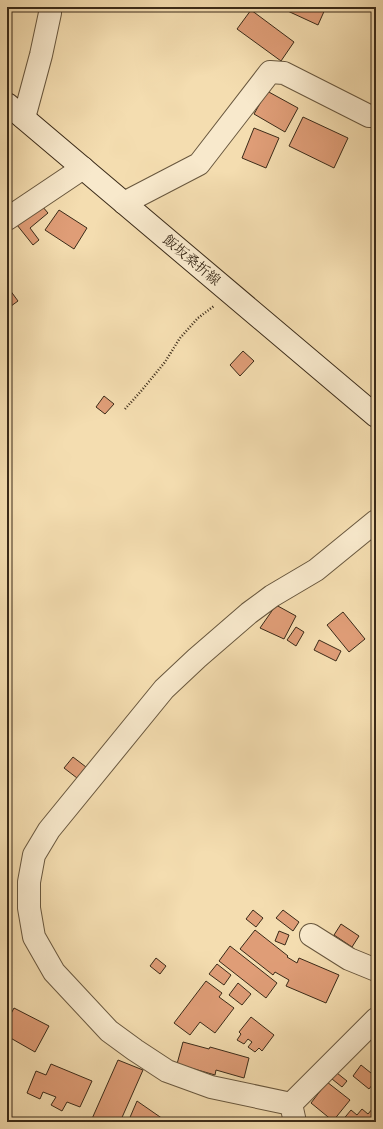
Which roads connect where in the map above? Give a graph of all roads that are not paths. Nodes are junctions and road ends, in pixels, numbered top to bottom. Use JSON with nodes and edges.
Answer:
{"nodes":[{"id":1,"x":50,"y":7,"type":"edge"},
{"id":2,"x":7,"y":104,"type":"edge"},
{"id":3,"x":369,"y":116,"type":"dead end"},
{"id":4,"x":24,"y":118,"type":"junction"},
{"id":5,"x":83,"y":168,"type":"junction"},
{"id":6,"x":124,"y":203,"type":"junction"},
{"id":7,"x":7,"y":218,"type":"edge"},
{"id":8,"x":376,"y":416,"type":"edge"},
{"id":9,"x":376,"y":521,"type":"edge"},
{"id":10,"x":311,"y":935,"type":"dead end"},
{"id":11,"x":376,"y":970,"type":"edge"},
{"id":12,"x":376,"y":1019,"type":"edge"},
{"id":13,"x":293,"y":1113,"type":"edge"}],
"edges":[{"from":1,"to":4,"type":"street"},
{"from":2,"to":4,"type":"street","name":"飯坂桑折線"},
{"from":3,"to":6,"type":"street"},
{"from":4,"to":5,"type":"street","name":"飯坂桑折線"},
{"from":5,"to":6,"type":"street","name":"飯坂桑折線"},
{"from":5,"to":7,"type":"street"},
{"from":6,"to":8,"type":"street","name":"飯坂桑折線"},
{"from":9,"to":13,"type":"street"},
{"from":10,"to":11,"type":"street"},
{"from":12,"to":13,"type":"street"}]}
